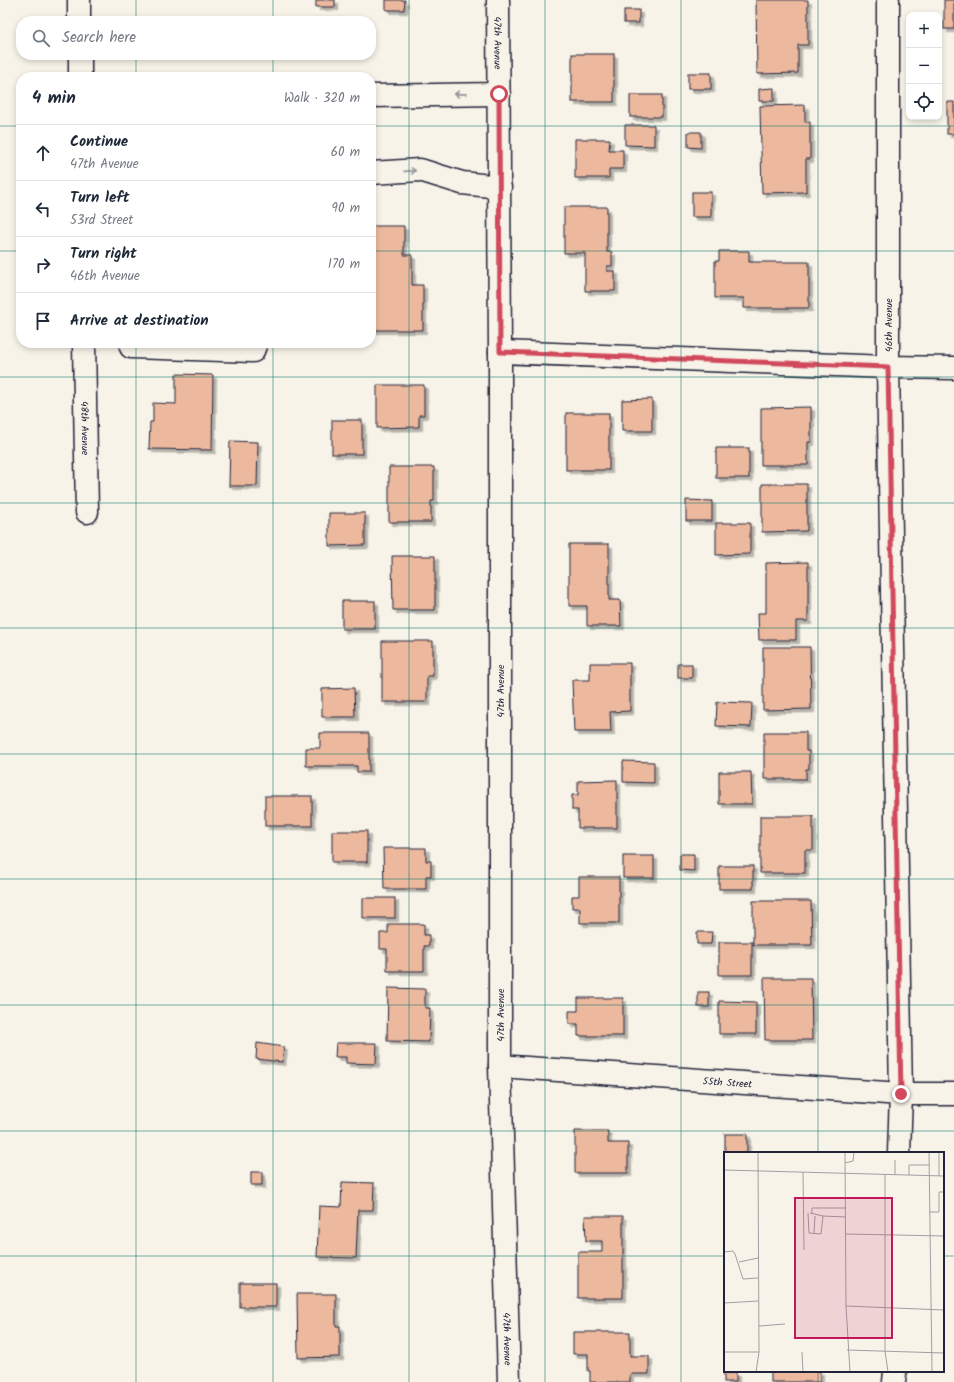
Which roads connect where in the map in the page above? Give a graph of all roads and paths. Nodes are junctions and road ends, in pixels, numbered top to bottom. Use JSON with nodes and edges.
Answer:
{"nodes":[{"id":1,"x":79,"y":0,"type":"edge"},
{"id":2,"x":498,"y":0,"type":"edge"},
{"id":3,"x":888,"y":0,"type":"edge"},
{"id":4,"x":79,"y":16,"type":"edge"},
{"id":5,"x":80,"y":60,"type":"edge"},
{"id":6,"x":80,"y":72,"type":"edge"},
{"id":7,"x":499,"y":94,"type":"junction"},
{"id":8,"x":376,"y":96,"type":"edge"},
{"id":9,"x":376,"y":173,"type":"edge"},
{"id":10,"x":500,"y":187,"type":"junction"},
{"id":11,"x":84,"y":348,"type":"edge"},
{"id":12,"x":215,"y":348,"type":"edge"},
{"id":13,"x":254,"y":348,"type":"edge"},
{"id":14,"x":500,"y":352,"type":"junction"},
{"id":15,"x":888,"y":367,"type":"junction"},
{"id":16,"x":954,"y":368,"type":"edge"},
{"id":17,"x":87,"y":512,"type":"dead end"},
{"id":18,"x":500,"y":1066,"type":"junction"},
{"id":19,"x":901,"y":1094,"type":"junction"},
{"id":20,"x":954,"y":1094,"type":"edge"},
{"id":21,"x":899,"y":1152,"type":"edge"},
{"id":22,"x":895,"y":1372,"type":"edge"},
{"id":23,"x":509,"y":1382,"type":"edge"},
{"id":24,"x":894,"y":1382,"type":"edge"}],
"edges":[{"from":1,"to":4,"type":"street"},
{"from":2,"to":7,"type":"street","name":"47th Avenue"},
{"from":3,"to":15,"type":"street","name":"46th Avenue"},
{"from":5,"to":6,"type":"street"},
{"from":7,"to":8,"type":"street","one_way":true},
{"from":7,"to":10,"type":"street","name":"47th Avenue"},
{"from":9,"to":10,"type":"street","one_way":true},
{"from":10,"to":14,"type":"street","name":"47th Avenue"},
{"from":11,"to":17,"type":"street","name":"48th Avenue"},
{"from":12,"to":13,"type":"street"},
{"from":14,"to":15,"type":"street"},
{"from":14,"to":18,"type":"street","name":"47th Avenue"},
{"from":15,"to":16,"type":"street"},
{"from":15,"to":19,"type":"street","name":"46th Avenue"},
{"from":18,"to":19,"type":"street","name":"55th Street"},
{"from":18,"to":23,"type":"street","name":"47th Avenue"},
{"from":19,"to":20,"type":"street","name":"55th Street"},
{"from":19,"to":21,"type":"street","name":"46th Avenue"},
{"from":22,"to":24,"type":"street"}]}
